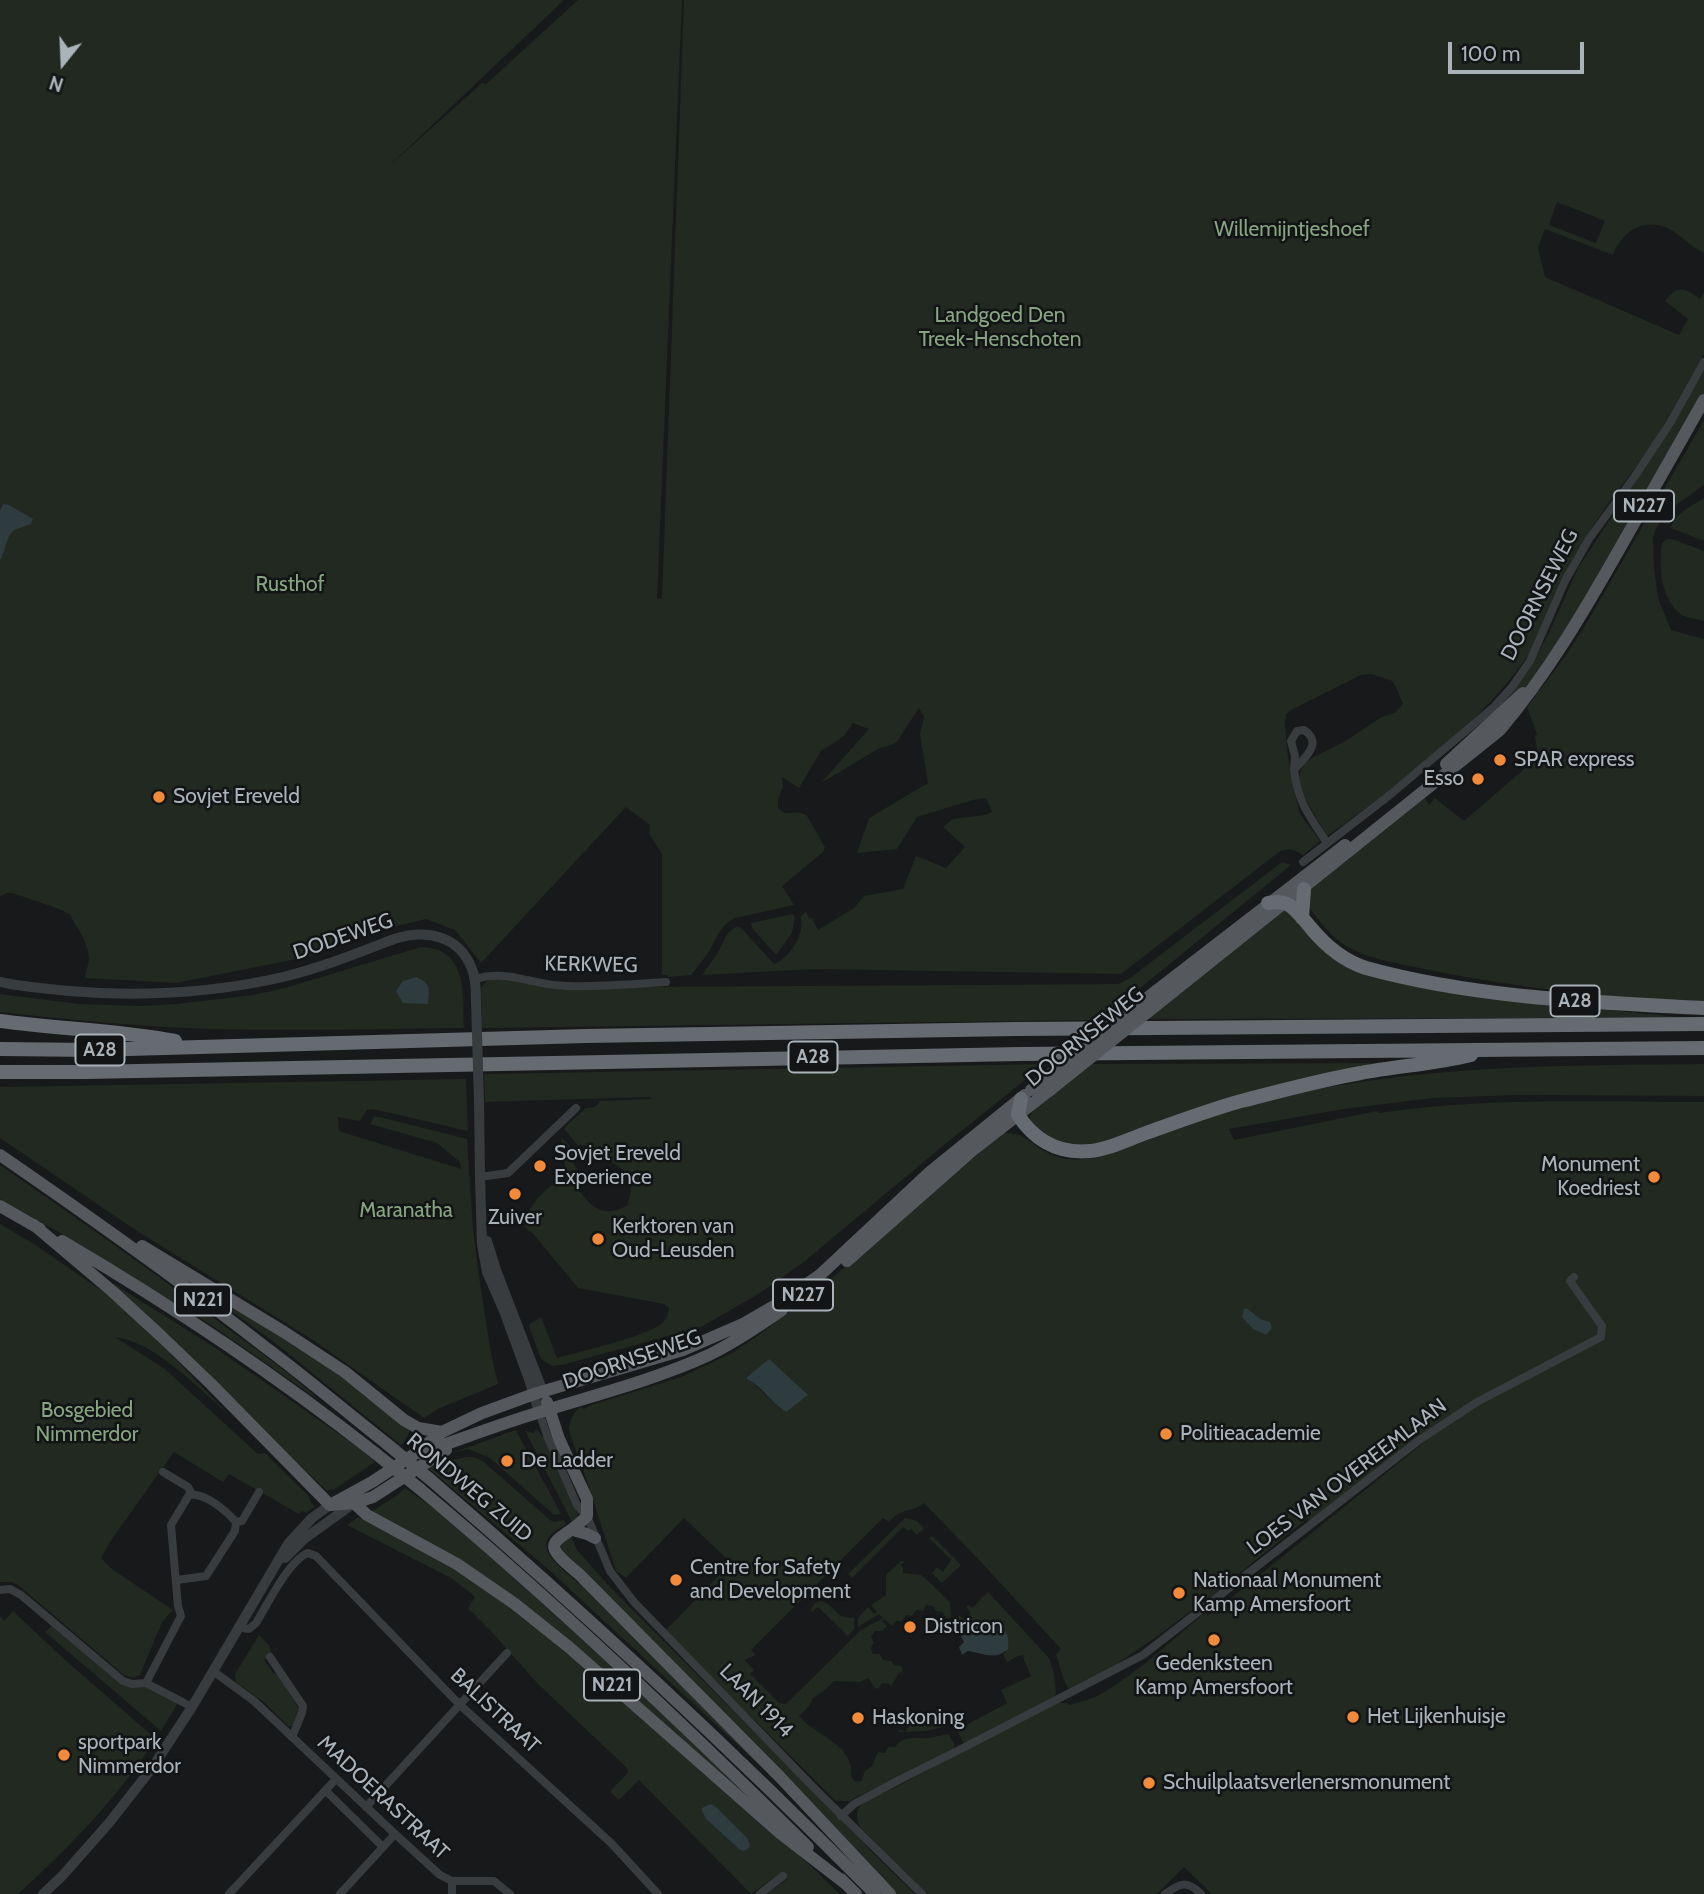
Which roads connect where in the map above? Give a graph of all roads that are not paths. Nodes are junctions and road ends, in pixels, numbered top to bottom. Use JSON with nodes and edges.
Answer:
{"nodes":[{"id":1,"x":1704,"y":362,"type":"edge"},
{"id":2,"x":1704,"y":400,"type":"edge"},
{"id":3,"x":1584,"y":611,"type":"junction"},
{"id":4,"x":1294,"y":770,"type":"junction"},
{"id":5,"x":1327,"y":843,"type":"junction"},
{"id":6,"x":1303,"y":862,"type":"dead end"},
{"id":7,"x":1304,"y":889,"type":"junction"},
{"id":8,"x":1268,"y":903,"type":"junction"},
{"id":9,"x":1286,"y":903,"type":"junction"},
{"id":10,"x":1302,"y":918,"type":"junction"},
{"id":11,"x":475,"y":979,"type":"junction"},
{"id":12,"x":0,"y":982,"type":"edge"},
{"id":13,"x":666,"y":982,"type":"dead end"},
{"id":14,"x":1704,"y":1008,"type":"edge"},
{"id":15,"x":0,"y":1021,"type":"edge"},
{"id":16,"x":1704,"y":1024,"type":"edge"},
{"id":17,"x":200,"y":1046,"type":"junction"},
{"id":18,"x":1704,"y":1048,"type":"edge"},
{"id":19,"x":0,"y":1049,"type":"edge"},
{"id":20,"x":1496,"y":1049,"type":"junction"},
{"id":21,"x":0,"y":1072,"type":"edge"},
{"id":22,"x":1026,"y":1094,"type":"junction"},
{"id":23,"x":576,"y":1108,"type":"dead end"},
{"id":24,"x":1018,"y":1115,"type":"junction"},
{"id":25,"x":0,"y":1155,"type":"edge"},
{"id":26,"x":480,"y":1177,"type":"junction"},
{"id":27,"x":0,"y":1206,"type":"edge"},
{"id":28,"x":98,"y":1223,"type":"junction"},
{"id":29,"x":34,"y":1225,"type":"junction"},
{"id":30,"x":1574,"y":1277,"type":"dead end"},
{"id":31,"x":539,"y":1393,"type":"junction"},
{"id":32,"x":544,"y":1411,"type":"junction"},
{"id":33,"x":442,"y":1432,"type":"junction"},
{"id":34,"x":465,"y":1439,"type":"junction"},
{"id":35,"x":413,"y":1455,"type":"junction"},
{"id":36,"x":163,"y":1472,"type":"dead end"},
{"id":37,"x":368,"y":1485,"type":"junction"},
{"id":38,"x":259,"y":1492,"type":"dead end"},
{"id":39,"x":192,"y":1494,"type":"junction"},
{"id":40,"x":355,"y":1503,"type":"junction"},
{"id":41,"x":330,"y":1505,"type":"junction"},
{"id":42,"x":587,"y":1516,"type":"junction"},
{"id":43,"x":236,"y":1522,"type":"junction"},
{"id":44,"x":573,"y":1530,"type":"junction"},
{"id":45,"x":595,"y":1538,"type":"junction"},
{"id":46,"x":290,"y":1547,"type":"junction"},
{"id":47,"x":177,"y":1580,"type":"junction"},
{"id":48,"x":0,"y":1590,"type":"edge"},
{"id":49,"x":238,"y":1627,"type":"junction"},
{"id":50,"x":508,"y":1653,"type":"dead end"},
{"id":51,"x":270,"y":1657,"type":"dead end"},
{"id":52,"x":213,"y":1671,"type":"junction"},
{"id":53,"x":146,"y":1683,"type":"junction"},
{"id":54,"x":459,"y":1704,"type":"junction"},
{"id":55,"x":192,"y":1707,"type":"junction"},
{"id":56,"x":292,"y":1737,"type":"junction"},
{"id":57,"x":336,"y":1779,"type":"junction"},
{"id":58,"x":326,"y":1790,"type":"junction"},
{"id":59,"x":366,"y":1807,"type":"junction"},
{"id":60,"x":841,"y":1816,"type":"junction"},
{"id":61,"x":395,"y":1834,"type":"junction"},
{"id":62,"x":383,"y":1847,"type":"junction"},
{"id":63,"x":783,"y":1876,"type":"dead end"},
{"id":64,"x":452,"y":1881,"type":"junction"},
{"id":65,"x":846,"y":1884,"type":"junction"},
{"id":66,"x":43,"y":1894,"type":"edge"},
{"id":67,"x":229,"y":1894,"type":"edge"},
{"id":68,"x":340,"y":1894,"type":"edge"},
{"id":69,"x":452,"y":1894,"type":"edge"},
{"id":70,"x":510,"y":1894,"type":"edge"},
{"id":71,"x":658,"y":1894,"type":"edge"},
{"id":72,"x":760,"y":1894,"type":"edge"},
{"id":73,"x":856,"y":1894,"type":"edge"},
{"id":74,"x":875,"y":1894,"type":"edge"},
{"id":75,"x":890,"y":1894,"type":"edge"},
{"id":76,"x":922,"y":1894,"type":"edge"},
{"id":77,"x":1165,"y":1894,"type":"edge"},
{"id":78,"x":1202,"y":1894,"type":"edge"}],
"edges":[{"from":1,"to":5,"type":"street","name":"DOORNSEWEG"},
{"from":2,"to":3,"type":"main road","name":"DOORNSEWEG","number":"N227"},
{"from":3,"to":7,"type":"main road","name":"DOORNSEWEG","number":"N227"},
{"from":3,"to":8,"type":"main road","name":"DOORNSEWEG","number":"N227"},
{"from":4,"to":4,"type":"street"},
{"from":4,"to":5,"type":"street"},
{"from":5,"to":6,"type":"street","name":"DOORNSEWEG"},
{"from":7,"to":9,"type":"main road","name":"DOORNSEWEG","number":"N227"},
{"from":7,"to":10,"type":"highway"},
{"from":8,"to":9,"type":"highway"},
{"from":8,"to":22,"type":"main road","name":"DOORNSEWEG","number":"N227","bridge":true},
{"from":9,"to":10,"type":"highway","number":"A28"},
{"from":9,"to":24,"type":"main road","name":"DOORNSEWEG","number":"N227","bridge":true},
{"from":10,"to":14,"type":"highway","number":"A28"},
{"from":11,"to":12,"type":"street","name":"DODEWEG"},
{"from":11,"to":13,"type":"street","name":"KERKWEG"},
{"from":11,"to":26,"type":"street","name":"DODEWEG","bridge":true},
{"from":15,"to":17,"type":"highway","number":"A28"},
{"from":16,"to":17,"type":"highway","number":"A28"},
{"from":17,"to":19,"type":"highway","number":"A28"},
{"from":18,"to":20,"type":"highway","number":"A28"},
{"from":20,"to":21,"type":"highway","number":"A28"},
{"from":20,"to":24,"type":"highway","number":"A28"},
{"from":22,"to":24,"type":"highway"},
{"from":22,"to":31,"type":"main road","name":"DOORNSEWEG","number":"N227"},
{"from":23,"to":26,"type":"street"},
{"from":24,"to":32,"type":"main road","name":"DOORNSEWEG","number":"N227"},
{"from":25,"to":28,"type":"main road","name":"RONDWEG ZUID","number":"N221"},
{"from":26,"to":31,"type":"street","name":"DODEWEG"},
{"from":27,"to":29,"type":"main road","name":"RONDWEG ZUID","number":"N221"},
{"from":28,"to":33,"type":"main road","number":"N221"},
{"from":28,"to":74,"type":"main road","name":"RONDWEG ZUID","number":"N221","bridge":true},
{"from":29,"to":41,"type":"main road","number":"N221"},
{"from":29,"to":65,"type":"main road","name":"RONDWEG ZUID","number":"N221","bridge":true},
{"from":30,"to":60,"type":"street","name":"LOES VAN OVEREEMLAAN"},
{"from":31,"to":32,"type":"main road","name":"DODEWEG"},
{"from":31,"to":33,"type":"main road","number":"N227"},
{"from":32,"to":34,"type":"main road","number":"N227"},
{"from":32,"to":42,"type":"main road","name":"LAAN 1914"},
{"from":33,"to":35,"type":"main road","number":"N227"},
{"from":34,"to":35,"type":"main road","number":"N227"},
{"from":34,"to":40,"type":"main road","number":"N227"},
{"from":35,"to":37,"type":"main road","number":"N227"},
{"from":36,"to":39,"type":"street"},
{"from":37,"to":40,"type":"main road","number":"N227"},
{"from":37,"to":41,"type":"main road","number":"N227"},
{"from":38,"to":43,"type":"street"},
{"from":39,"to":43,"type":"street"},
{"from":39,"to":47,"type":"street"},
{"from":40,"to":41,"type":"main road"},
{"from":40,"to":46,"type":"street","number":"N227"},
{"from":40,"to":65,"type":"main road","number":"N221"},
{"from":41,"to":46,"type":"street","number":"N227"},
{"from":42,"to":44,"type":"main road","number":"N221"},
{"from":42,"to":45,"type":"street","name":"LAAN 1914"},
{"from":43,"to":47,"type":"street"},
{"from":44,"to":45,"type":"main road"},
{"from":44,"to":75,"type":"main road","number":"N221"},
{"from":45,"to":60,"type":"street","name":"LAAN 1914"},
{"from":46,"to":49,"type":"street"},
{"from":47,"to":53,"type":"street"},
{"from":48,"to":53,"type":"street"},
{"from":49,"to":52,"type":"street"},
{"from":49,"to":54,"type":"street","name":"BALISTRAAT"},
{"from":50,"to":54,"type":"street"},
{"from":51,"to":56,"type":"street","name":"MADOERASTRAAT"},
{"from":52,"to":55,"type":"street"},
{"from":52,"to":56,"type":"street","name":"MADOERASTRAAT"},
{"from":53,"to":55,"type":"street"},
{"from":54,"to":59,"type":"street"},
{"from":54,"to":71,"type":"street","name":"BALISTRAAT"},
{"from":55,"to":66,"type":"street"},
{"from":56,"to":57,"type":"street","name":"MADOERASTRAAT"},
{"from":57,"to":58,"type":"street"},
{"from":57,"to":59,"type":"street","name":"MADOERASTRAAT"},
{"from":58,"to":62,"type":"street","name":"MADOERASTRAAT"},
{"from":58,"to":67,"type":"street"},
{"from":59,"to":61,"type":"street","name":"MADOERASTRAAT"},
{"from":60,"to":76,"type":"street","name":"LAAN 1914"},
{"from":61,"to":62,"type":"street"},
{"from":61,"to":64,"type":"street","name":"MADOERASTRAAT"},
{"from":62,"to":68,"type":"street"},
{"from":63,"to":72,"type":"street"},
{"from":64,"to":69,"type":"street"},
{"from":64,"to":70,"type":"street"},
{"from":65,"to":73,"type":"main road","name":"RONDWEG ZUID","number":"N221"},
{"from":77,"to":78,"type":"street"}]}
